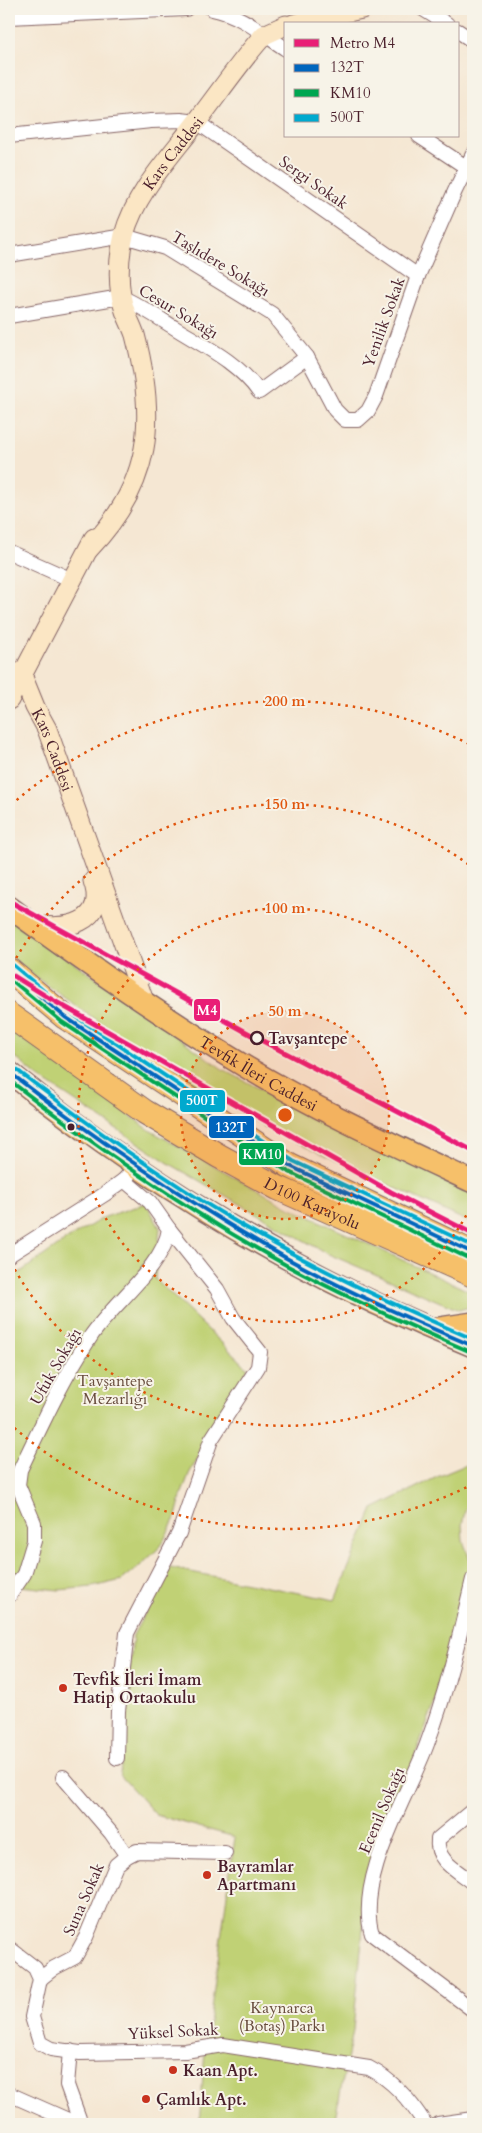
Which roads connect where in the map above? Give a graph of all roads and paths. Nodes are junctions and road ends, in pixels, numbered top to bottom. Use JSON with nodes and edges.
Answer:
{"nodes":[{"id":1,"x":186,"y":9,"type":"edge"},
{"id":2,"x":212,"y":9,"type":"edge"},
{"id":3,"x":362,"y":9,"type":"edge"},
{"id":4,"x":423,"y":9,"type":"edge"},
{"id":5,"x":9,"y":17,"type":"edge"},
{"id":6,"x":302,"y":22,"type":"edge"},
{"id":7,"x":444,"y":22,"type":"edge"},
{"id":8,"x":284,"y":26,"type":"edge"},
{"id":9,"x":460,"y":32,"type":"edge"},
{"id":10,"x":264,"y":35,"type":"junction"},
{"id":11,"x":473,"y":41,"type":"edge"},
{"id":12,"x":284,"y":48,"type":"edge"},
{"id":13,"x":197,"y":122,"type":"junction"},
{"id":14,"x":9,"y":136,"type":"edge"},
{"id":15,"x":422,"y":138,"type":"edge"},
{"id":16,"x":473,"y":154,"type":"edge"},
{"id":17,"x":466,"y":167,"type":"junction"},
{"id":18,"x":124,"y":236,"type":"junction"},
{"id":19,"x":9,"y":254,"type":"edge"},
{"id":20,"x":418,"y":276,"type":"junction"},
{"id":21,"x":123,"y":304,"type":"junction"},
{"id":22,"x":9,"y":316,"type":"edge"},
{"id":23,"x":307,"y":357,"type":"junction"},
{"id":24,"x":9,"y":552,"type":"edge"},
{"id":25,"x":72,"y":580,"type":"junction"},
{"id":26,"x":15,"y":671,"type":"edge"},
{"id":27,"x":9,"y":700,"type":"edge"},
{"id":28,"x":35,"y":707,"type":"junction"},
{"id":29,"x":9,"y":907,"type":"edge"},
{"id":30,"x":32,"y":924,"type":"junction"},
{"id":31,"x":9,"y":970,"type":"edge"},
{"id":32,"x":144,"y":1001,"type":"junction"},
{"id":33,"x":9,"y":1016,"type":"edge"},
{"id":34,"x":9,"y":1072,"type":"edge"},
{"id":35,"x":129,"y":1173,"type":"junction"},
{"id":36,"x":473,"y":1182,"type":"edge"},
{"id":37,"x":169,"y":1229,"type":"junction"},
{"id":38,"x":473,"y":1253,"type":"edge"},
{"id":39,"x":9,"y":1254,"type":"edge"},
{"id":40,"x":473,"y":1275,"type":"edge"},
{"id":41,"x":473,"y":1323,"type":"edge"},
{"id":42,"x":433,"y":1330,"type":"junction"},
{"id":43,"x":473,"y":1346,"type":"edge"},
{"id":44,"x":473,"y":1579,"type":"edge"},
{"id":45,"x":9,"y":1596,"type":"edge"},
{"id":46,"x":117,"y":1758,"type":"dead end"},
{"id":47,"x":63,"y":1777,"type":"dead end"},
{"id":48,"x":473,"y":1810,"type":"edge"},
{"id":49,"x":224,"y":1853,"type":"dead end"},
{"id":50,"x":127,"y":1856,"type":"junction"},
{"id":51,"x":473,"y":1883,"type":"edge"},
{"id":52,"x":9,"y":1948,"type":"edge"},
{"id":53,"x":40,"y":1979,"type":"junction"},
{"id":54,"x":473,"y":2010,"type":"edge"},
{"id":55,"x":70,"y":2051,"type":"junction"},
{"id":56,"x":9,"y":2094,"type":"edge"},
{"id":57,"x":473,"y":2119,"type":"edge"},
{"id":58,"x":78,"y":2124,"type":"edge"},
{"id":59,"x":81,"y":2124,"type":"edge"},
{"id":60,"x":425,"y":2124,"type":"edge"},
{"id":61,"x":438,"y":2124,"type":"edge"}],
"edges":[{"from":1,"to":5,"type":"street"},
{"from":2,"to":10,"type":"street"},
{"from":3,"to":6,"type":"street"},
{"from":4,"to":7,"type":"street"},
{"from":8,"to":10,"type":"street","name":"Kars Caddesi"},
{"from":9,"to":11,"type":"street"},
{"from":10,"to":12,"type":"street"},
{"from":10,"to":13,"type":"street","name":"Kars Caddesi"},
{"from":13,"to":14,"type":"street"},
{"from":13,"to":18,"type":"street","name":"Kars Caddesi"},
{"from":13,"to":20,"type":"street","name":"Sergi Sokak"},
{"from":15,"to":17,"type":"street"},
{"from":16,"to":17,"type":"street","name":"Yenilik Sokak"},
{"from":17,"to":20,"type":"street","name":"Yenilik Sokak"},
{"from":18,"to":19,"type":"street","name":"Taşlıdere Sokağı"},
{"from":18,"to":21,"type":"street","name":"Kars Caddesi"},
{"from":18,"to":23,"type":"street","name":"Taşlıdere Sokağı"},
{"from":20,"to":23,"type":"street","name":"Yenilik Sokak"},
{"from":21,"to":22,"type":"street","name":"Cesur Sokağı"},
{"from":21,"to":23,"type":"street","name":"Cesur Sokağı"},
{"from":21,"to":25,"type":"street","name":"Kars Caddesi"},
{"from":24,"to":25,"type":"street"},
{"from":25,"to":26,"type":"street","name":"Kars Caddesi"},
{"from":26,"to":27,"type":"street","name":"Kars Caddesi"},
{"from":26,"to":28,"type":"street"},
{"from":28,"to":30,"type":"street","name":"Kars Caddesi"},
{"from":28,"to":32,"type":"street","name":"Kars Caddesi"},
{"from":29,"to":30,"type":"main road","name":"Tevfik İleri Caddesi"},
{"from":30,"to":32,"type":"main road","name":"Tevfik İleri Caddesi"},
{"from":31,"to":38,"type":"highway","name":"D100 Karayolu"},
{"from":32,"to":36,"type":"main road","name":"Tevfik İleri Caddesi"},
{"from":33,"to":40,"type":"highway","name":"D100 Karayolu"},
{"from":34,"to":35,"type":"main road"},
{"from":35,"to":37,"type":"street"},
{"from":35,"to":39,"type":"street"},
{"from":35,"to":42,"type":"main road"},
{"from":37,"to":45,"type":"street","name":"Ufuk Sokağı"},
{"from":37,"to":46,"type":"street"},
{"from":41,"to":42,"type":"main road"},
{"from":42,"to":43,"type":"main road"},
{"from":44,"to":54,"type":"street","name":"Ecenil Sokağı"},
{"from":47,"to":50,"type":"street"},
{"from":48,"to":51,"type":"street"},
{"from":49,"to":50,"type":"street","name":"Suna Sokak"},
{"from":50,"to":53,"type":"street","name":"Suna Sokak"},
{"from":52,"to":53,"type":"street"},
{"from":53,"to":55,"type":"street","name":"Yüksel Sokak"},
{"from":55,"to":59,"type":"street"},
{"from":55,"to":60,"type":"street","name":"Yüksel Sokak"},
{"from":56,"to":58,"type":"street"},
{"from":57,"to":61,"type":"street"}]}
